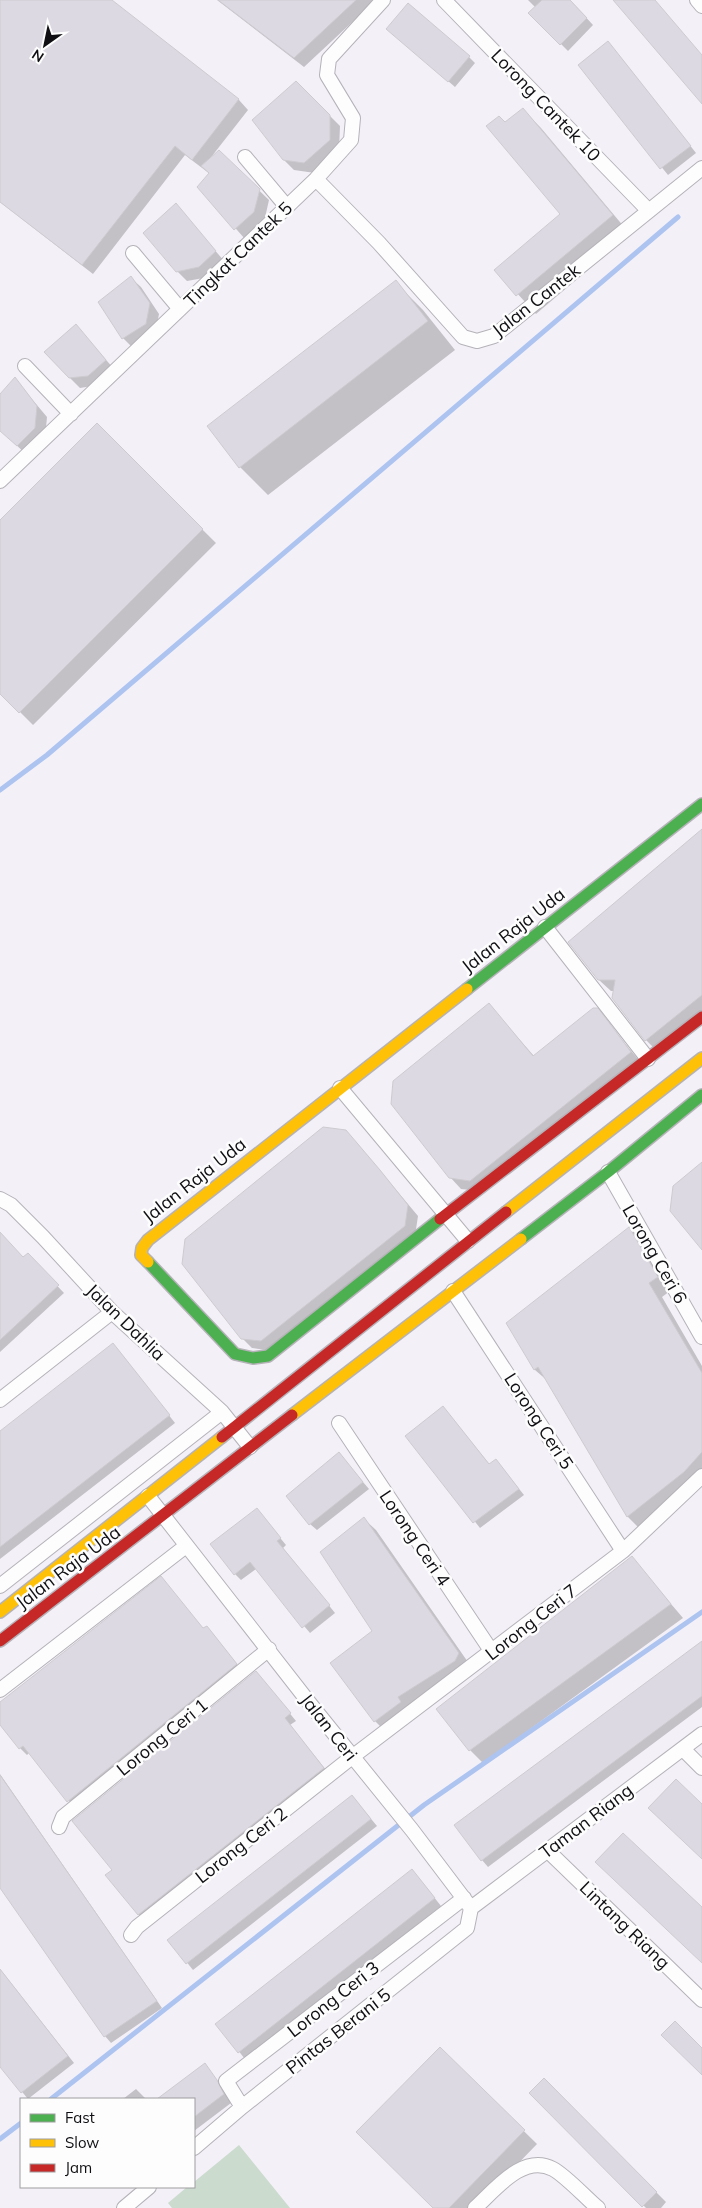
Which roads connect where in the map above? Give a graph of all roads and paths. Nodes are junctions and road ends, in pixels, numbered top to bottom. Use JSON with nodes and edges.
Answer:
{"nodes":[{"id":1,"x":383,"y":0,"type":"edge"},
{"id":2,"x":444,"y":0,"type":"edge"},
{"id":3,"x":697,"y":0,"type":"edge"},
{"id":4,"x":702,"y":6,"type":"edge"},
{"id":5,"x":245,"y":157,"type":"dead end"},
{"id":6,"x":702,"y":168,"type":"edge"},
{"id":7,"x":316,"y":179,"type":"junction"},
{"id":8,"x":287,"y":207,"type":"junction"},
{"id":9,"x":648,"y":210,"type":"junction"},
{"id":10,"x":133,"y":253,"type":"dead end"},
{"id":11,"x":180,"y":310,"type":"junction"},
{"id":12,"x":25,"y":366,"type":"dead end"},
{"id":13,"x":71,"y":414,"type":"junction"},
{"id":14,"x":0,"y":481,"type":"edge"},
{"id":15,"x":702,"y":804,"type":"edge"},
{"id":16,"x":545,"y":927,"type":"junction"},
{"id":17,"x":702,"y":1017,"type":"edge"},
{"id":18,"x":702,"y":1058,"type":"edge"},
{"id":19,"x":648,"y":1059,"type":"junction"},
{"id":20,"x":340,"y":1088,"type":"junction"},
{"id":21,"x":702,"y":1095,"type":"edge"},
{"id":22,"x":608,"y":1172,"type":"junction"},
{"id":23,"x":0,"y":1199,"type":"edge"},
{"id":24,"x":447,"y":1215,"type":"junction"},
{"id":25,"x":468,"y":1240,"type":"junction"},
{"id":26,"x":453,"y":1291,"type":"junction"},
{"id":27,"x":112,"y":1312,"type":"junction"},
{"id":28,"x":702,"y":1337,"type":"edge"},
{"id":29,"x":0,"y":1400,"type":"edge"},
{"id":30,"x":222,"y":1412,"type":"junction"},
{"id":31,"x":339,"y":1423,"type":"dead end"},
{"id":32,"x":234,"y":1427,"type":"junction"},
{"id":33,"x":250,"y":1447,"type":"junction"},
{"id":34,"x":702,"y":1476,"type":"edge"},
{"id":35,"x":148,"y":1496,"type":"junction"},
{"id":36,"x":164,"y":1516,"type":"junction"},
{"id":37,"x":186,"y":1546,"type":"junction"},
{"id":38,"x":623,"y":1551,"type":"junction"},
{"id":39,"x":0,"y":1586,"type":"edge"},
{"id":40,"x":0,"y":1612,"type":"edge"},
{"id":41,"x":0,"y":1641,"type":"edge"},
{"id":42,"x":269,"y":1649,"type":"junction"},
{"id":43,"x":492,"y":1652,"type":"junction"},
{"id":44,"x":0,"y":1690,"type":"edge"},
{"id":45,"x":702,"y":1734,"type":"edge"},
{"id":46,"x":682,"y":1749,"type":"junction"},
{"id":47,"x":352,"y":1757,"type":"junction"},
{"id":48,"x":702,"y":1768,"type":"edge"},
{"id":49,"x":59,"y":1827,"type":"dead end"},
{"id":50,"x":548,"y":1850,"type":"junction"},
{"id":51,"x":467,"y":1903,"type":"junction"},
{"id":52,"x":131,"y":1935,"type":"dead end"},
{"id":53,"x":702,"y":2000,"type":"edge"},
{"id":54,"x":242,"y":2107,"type":"junction"},
{"id":55,"x":195,"y":2147,"type":"edge"},
{"id":56,"x":148,"y":2188,"type":"edge"},
{"id":57,"x":124,"y":2208,"type":"edge"},
{"id":58,"x":475,"y":2208,"type":"edge"},
{"id":59,"x":598,"y":2208,"type":"edge"}],
"edges":[{"from":1,"to":7,"type":"street","name":"Tingkat Cantek 5"},
{"from":2,"to":9,"type":"street","name":"Lorong Cantek 10"},
{"from":3,"to":4,"type":"street"},
{"from":5,"to":8,"type":"street"},
{"from":6,"to":9,"type":"street","name":"Jalan Cantek"},
{"from":7,"to":8,"type":"street","name":"Tingkat Cantek 5"},
{"from":7,"to":9,"type":"street","name":"Jalan Cantek"},
{"from":8,"to":11,"type":"street","name":"Tingkat Cantek 5"},
{"from":10,"to":11,"type":"street"},
{"from":11,"to":13,"type":"street","name":"Tingkat Cantek 5"},
{"from":12,"to":13,"type":"street"},
{"from":13,"to":14,"type":"street","name":"Tingkat Cantek 5"},
{"from":15,"to":16,"type":"main road","name":"Jalan Raja Uda"},
{"from":16,"to":19,"type":"street"},
{"from":16,"to":20,"type":"main road","name":"Jalan Raja Uda"},
{"from":17,"to":19,"type":"main road","name":"Jalan Raja Uda"},
{"from":18,"to":25,"type":"main road","name":"Jalan Raja Uda"},
{"from":19,"to":24,"type":"main road","name":"Jalan Raja Uda"},
{"from":20,"to":24,"type":"street"},
{"from":20,"to":24,"type":"main road","name":"Jalan Raja Uda"},
{"from":21,"to":22,"type":"main road","name":"Jalan Raja Uda"},
{"from":22,"to":26,"type":"main road","name":"Jalan Raja Uda"},
{"from":22,"to":28,"type":"street","name":"Lorong Ceri 6"},
{"from":23,"to":27,"type":"street","name":"Jalan Dahlia"},
{"from":24,"to":25,"type":"street"},
{"from":25,"to":32,"type":"main road","name":"Jalan Raja Uda"},
{"from":26,"to":33,"type":"main road","name":"Jalan Raja Uda"},
{"from":26,"to":38,"type":"street","name":"Lorong Ceri 5"},
{"from":27,"to":29,"type":"street"},
{"from":27,"to":30,"type":"street","name":"Jalan Dahlia"},
{"from":30,"to":32,"type":"street","name":"Jalan Dahlia"},
{"from":30,"to":39,"type":"street"},
{"from":31,"to":43,"type":"street","name":"Lorong Ceri 4"},
{"from":32,"to":33,"type":"street","name":"Jalan Dahlia"},
{"from":32,"to":35,"type":"main road","name":"Jalan Raja Uda"},
{"from":33,"to":36,"type":"main road","name":"Jalan Raja Uda"},
{"from":34,"to":38,"type":"street","name":"Lorong Ceri 7"},
{"from":35,"to":36,"type":"street","name":"Jalan Ceri"},
{"from":35,"to":40,"type":"main road","name":"Jalan Raja Uda"},
{"from":36,"to":37,"type":"street","name":"Jalan Ceri"},
{"from":36,"to":41,"type":"main road","name":"Jalan Raja Uda"},
{"from":37,"to":42,"type":"street","name":"Jalan Ceri"},
{"from":37,"to":44,"type":"street"},
{"from":38,"to":43,"type":"street","name":"Lorong Ceri 7"},
{"from":42,"to":47,"type":"street","name":"Jalan Ceri"},
{"from":42,"to":49,"type":"street","name":"Lorong Ceri 1"},
{"from":43,"to":47,"type":"street","name":"Lorong Ceri 7"},
{"from":45,"to":46,"type":"street","name":"Taman Riang"},
{"from":46,"to":48,"type":"street"},
{"from":46,"to":50,"type":"street","name":"Taman Riang"},
{"from":47,"to":51,"type":"street","name":"Jalan Ceri"},
{"from":47,"to":52,"type":"street","name":"Lorong Ceri 2"},
{"from":50,"to":51,"type":"street","name":"Taman Riang"},
{"from":50,"to":53,"type":"street","name":"Lintang Riang"},
{"from":51,"to":54,"type":"street","name":"Pintas Berani 5"},
{"from":51,"to":54,"type":"street","name":"Lorong Ceri 3"},
{"from":54,"to":55,"type":"street","name":"Pintas Berani 5"},
{"from":56,"to":57,"type":"street"},
{"from":58,"to":59,"type":"street"}]}
